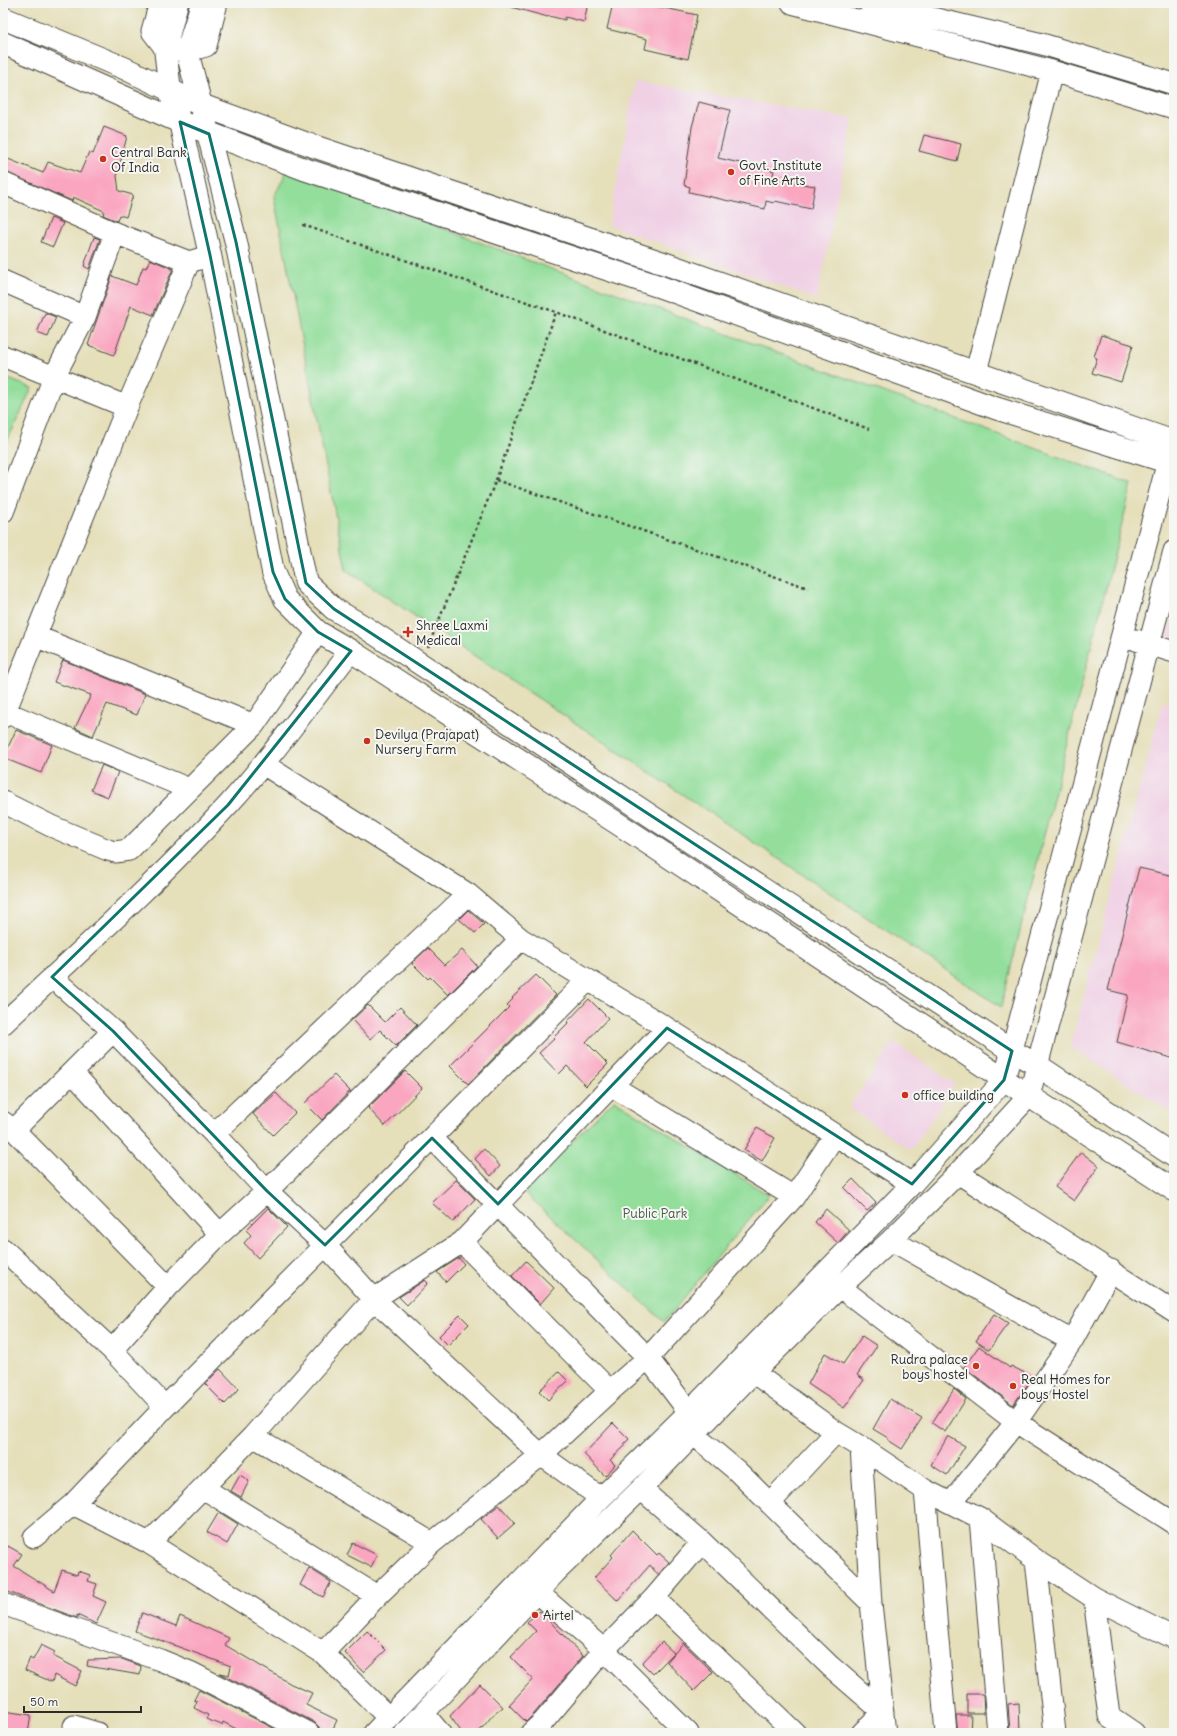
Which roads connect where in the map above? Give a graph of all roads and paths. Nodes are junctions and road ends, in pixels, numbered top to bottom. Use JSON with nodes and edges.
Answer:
{"nodes":[{"id":1,"x":160,"y":3,"type":"edge"},
{"id":2,"x":177,"y":3,"type":"edge"},
{"id":3,"x":202,"y":3,"type":"edge"},
{"id":4,"x":217,"y":3,"type":"edge"},
{"id":5,"x":792,"y":3,"type":"edge"},
{"id":6,"x":869,"y":3,"type":"edge"},
{"id":7,"x":935,"y":11,"type":"edge"},
{"id":8,"x":3,"y":18,"type":"edge"},
{"id":9,"x":3,"y":43,"type":"edge"},
{"id":10,"x":165,"y":48,"type":"junction"},
{"id":11,"x":187,"y":51,"type":"junction"},
{"id":12,"x":1052,"y":71,"type":"junction"},
{"id":13,"x":1174,"y":84,"type":"edge"},
{"id":14,"x":170,"y":91,"type":"junction"},
{"id":15,"x":201,"y":105,"type":"junction"},
{"id":16,"x":1174,"y":108,"type":"edge"},
{"id":17,"x":180,"y":122,"type":"junction"},
{"id":18,"x":209,"y":134,"type":"junction"},
{"id":19,"x":3,"y":183,"type":"edge"},
{"id":20,"x":303,"y":225,"type":"dead end"},
{"id":21,"x":115,"y":233,"type":"junction"},
{"id":22,"x":210,"y":255,"type":"junction"},
{"id":23,"x":189,"y":262,"type":"junction"},
{"id":24,"x":3,"y":281,"type":"edge"},
{"id":25,"x":556,"y":312,"type":"junction"},
{"id":26,"x":85,"y":317,"type":"junction"},
{"id":27,"x":3,"y":356,"type":"edge"},
{"id":28,"x":976,"y":372,"type":"junction"},
{"id":29,"x":54,"y":376,"type":"junction"},
{"id":30,"x":127,"y":407,"type":"junction"},
{"id":31,"x":869,"y":429,"type":"dead end"},
{"id":32,"x":1174,"y":441,"type":"edge"},
{"id":33,"x":1171,"y":464,"type":"edge"},
{"id":34,"x":496,"y":480,"type":"junction"},
{"id":35,"x":3,"y":512,"type":"edge"},
{"id":36,"x":1174,"y":551,"type":"edge"},
{"id":37,"x":808,"y":588,"type":"dead end"},
{"id":38,"x":318,"y":632,"type":"junction"},
{"id":39,"x":35,"y":636,"type":"junction"},
{"id":40,"x":1122,"y":636,"type":"junction"},
{"id":41,"x":1149,"y":644,"type":"junction"},
{"id":42,"x":351,"y":652,"type":"junction"},
{"id":43,"x":1174,"y":652,"type":"edge"},
{"id":44,"x":421,"y":664,"type":"junction"},
{"id":45,"x":4,"y":714,"type":"edge"},
{"id":46,"x":254,"y":724,"type":"junction"},
{"id":47,"x":263,"y":764,"type":"junction"},
{"id":48,"x":189,"y":788,"type":"junction"},
{"id":49,"x":3,"y":802,"type":"edge"},
{"id":50,"x":468,"y":894,"type":"junction"},
{"id":51,"x":521,"y":940,"type":"junction"},
{"id":52,"x":52,"y":977,"type":"junction"},
{"id":53,"x":588,"y":980,"type":"junction"},
{"id":54,"x":3,"y":1024,"type":"edge"},
{"id":55,"x":667,"y":1028,"type":"junction"},
{"id":56,"x":113,"y":1031,"type":"junction"},
{"id":57,"x":1012,"y":1051,"type":"junction"},
{"id":58,"x":1037,"y":1065,"type":"junction"},
{"id":59,"x":72,"y":1072,"type":"junction"},
{"id":60,"x":1004,"y":1080,"type":"junction"},
{"id":61,"x":612,"y":1086,"type":"junction"},
{"id":62,"x":1029,"y":1096,"type":"junction"},
{"id":63,"x":8,"y":1126,"type":"edge"},
{"id":64,"x":214,"y":1134,"type":"junction"},
{"id":65,"x":835,"y":1135,"type":"junction"},
{"id":66,"x":432,"y":1138,"type":"junction"},
{"id":67,"x":1174,"y":1156,"type":"edge"},
{"id":68,"x":958,"y":1173,"type":"junction"},
{"id":69,"x":912,"y":1184,"type":"junction"},
{"id":70,"x":1174,"y":1190,"type":"edge"},
{"id":71,"x":266,"y":1191,"type":"junction"},
{"id":72,"x":794,"y":1197,"type":"junction"},
{"id":73,"x":498,"y":1204,"type":"junction"},
{"id":74,"x":220,"y":1234,"type":"junction"},
{"id":75,"x":891,"y":1240,"type":"junction"},
{"id":76,"x":462,"y":1242,"type":"junction"},
{"id":77,"x":325,"y":1245,"type":"junction"},
{"id":78,"x":3,"y":1249,"type":"edge"},
{"id":79,"x":1111,"y":1270,"type":"junction"},
{"id":80,"x":168,"y":1287,"type":"junction"},
{"id":81,"x":840,"y":1287,"type":"junction"},
{"id":82,"x":374,"y":1299,"type":"junction"},
{"id":83,"x":1174,"y":1312,"type":"edge"},
{"id":84,"x":1072,"y":1340,"type":"junction"},
{"id":85,"x":112,"y":1350,"type":"junction"},
{"id":86,"x":648,"y":1358,"type":"junction"},
{"id":87,"x":745,"y":1367,"type":"junction"},
{"id":88,"x":610,"y":1391,"type":"junction"},
{"id":89,"x":165,"y":1407,"type":"junction"},
{"id":90,"x":689,"y":1412,"type":"junction"},
{"id":91,"x":1016,"y":1422,"type":"junction"},
{"id":92,"x":836,"y":1432,"type":"junction"},
{"id":93,"x":693,"y":1434,"type":"junction"},
{"id":94,"x":254,"y":1436,"type":"junction"},
{"id":95,"x":861,"y":1447,"type":"junction"},
{"id":96,"x":541,"y":1455,"type":"junction"},
{"id":97,"x":203,"y":1488,"type":"junction"},
{"id":98,"x":641,"y":1489,"type":"junction"},
{"id":99,"x":925,"y":1490,"type":"junction"},
{"id":100,"x":601,"y":1498,"type":"junction"},
{"id":101,"x":770,"y":1503,"type":"junction"},
{"id":102,"x":73,"y":1504,"type":"junction"},
{"id":103,"x":951,"y":1504,"type":"junction"},
{"id":104,"x":980,"y":1518,"type":"junction"},
{"id":105,"x":1174,"y":1523,"type":"edge"},
{"id":106,"x":34,"y":1537,"type":"dead end"},
{"id":107,"x":702,"y":1542,"type":"junction"},
{"id":108,"x":149,"y":1543,"type":"junction"},
{"id":109,"x":432,"y":1543,"type":"junction"},
{"id":110,"x":1036,"y":1560,"type":"junction"},
{"id":111,"x":537,"y":1592,"type":"junction"},
{"id":112,"x":377,"y":1596,"type":"junction"},
{"id":113,"x":654,"y":1598,"type":"junction"},
{"id":114,"x":1094,"y":1598,"type":"junction"},
{"id":115,"x":871,"y":1603,"type":"junction"},
{"id":116,"x":3,"y":1604,"type":"edge"},
{"id":117,"x":1174,"y":1638,"type":"edge"},
{"id":118,"x":604,"y":1650,"type":"junction"},
{"id":119,"x":323,"y":1652,"type":"junction"},
{"id":120,"x":883,"y":1712,"type":"junction"},
{"id":121,"x":424,"y":1714,"type":"junction"},
{"id":122,"x":389,"y":1718,"type":"junction"},
{"id":123,"x":1110,"y":1724,"type":"edge"},
{"id":124,"x":74,"y":1726,"type":"dead end"},
{"id":125,"x":541,"y":1729,"type":"edge"},
{"id":126,"x":97,"y":1733,"type":"edge"},
{"id":127,"x":309,"y":1733,"type":"edge"},
{"id":128,"x":374,"y":1733,"type":"edge"},
{"id":129,"x":405,"y":1733,"type":"edge"},
{"id":130,"x":440,"y":1733,"type":"edge"},
{"id":131,"x":688,"y":1733,"type":"edge"},
{"id":132,"x":795,"y":1733,"type":"edge"},
{"id":133,"x":862,"y":1733,"type":"edge"},
{"id":134,"x":885,"y":1733,"type":"edge"},
{"id":135,"x":946,"y":1733,"type":"edge"},
{"id":136,"x":998,"y":1733,"type":"edge"},
{"id":137,"x":1055,"y":1733,"type":"edge"},
{"id":138,"x":1134,"y":1733,"type":"edge"}],
"edges":[{"from":1,"to":10,"type":"street"},
{"from":2,"to":10,"type":"main road"},
{"from":3,"to":11,"type":"main road"},
{"from":4,"to":11,"type":"street"},
{"from":5,"to":12,"type":"street"},
{"from":6,"to":7,"type":"street"},
{"from":7,"to":13,"type":"street"},
{"from":8,"to":14,"type":"main road"},
{"from":9,"to":17,"type":"main road"},
{"from":10,"to":11,"type":"street"},
{"from":10,"to":14,"type":"main road"},
{"from":11,"to":15,"type":"main road"},
{"from":12,"to":16,"type":"street"},
{"from":12,"to":28,"type":"street"},
{"from":14,"to":15,"type":"main road"},
{"from":14,"to":17,"type":"main road"},
{"from":15,"to":18,"type":"main road"},
{"from":15,"to":28,"type":"main road"},
{"from":17,"to":18,"type":"main road"},
{"from":17,"to":22,"type":"main road"},
{"from":18,"to":33,"type":"main road"},
{"from":18,"to":44,"type":"main road"},
{"from":19,"to":21,"type":"street"},
{"from":20,"to":25,"type":"path"},
{"from":21,"to":23,"type":"street"},
{"from":21,"to":26,"type":"street"},
{"from":22,"to":23,"type":"street"},
{"from":22,"to":38,"type":"main road"},
{"from":23,"to":30,"type":"street"},
{"from":24,"to":26,"type":"street"},
{"from":25,"to":31,"type":"path"},
{"from":25,"to":34,"type":"path"},
{"from":26,"to":29,"type":"street"},
{"from":27,"to":29,"type":"street"},
{"from":28,"to":32,"type":"main road"},
{"from":29,"to":30,"type":"street"},
{"from":29,"to":35,"type":"street"},
{"from":30,"to":39,"type":"street"},
{"from":32,"to":33,"type":"street"},
{"from":33,"to":40,"type":"street"},
{"from":34,"to":37,"type":"path"},
{"from":34,"to":44,"type":"path"},
{"from":36,"to":41,"type":"street"},
{"from":38,"to":42,"type":"main road"},
{"from":38,"to":46,"type":"street"},
{"from":39,"to":45,"type":"street"},
{"from":39,"to":46,"type":"street"},
{"from":40,"to":41,"type":"street"},
{"from":40,"to":57,"type":"street"},
{"from":41,"to":43,"type":"street"},
{"from":41,"to":58,"type":"street"},
{"from":42,"to":47,"type":"street"},
{"from":42,"to":60,"type":"main road"},
{"from":44,"to":57,"type":"main road"},
{"from":45,"to":48,"type":"street"},
{"from":46,"to":48,"type":"street"},
{"from":47,"to":50,"type":"street"},
{"from":47,"to":52,"type":"street"},
{"from":48,"to":49,"type":"street"},
{"from":50,"to":51,"type":"street"},
{"from":50,"to":64,"type":"street"},
{"from":51,"to":53,"type":"street"},
{"from":51,"to":71,"type":"street"},
{"from":52,"to":54,"type":"street"},
{"from":52,"to":56,"type":"street"},
{"from":53,"to":55,"type":"street"},
{"from":53,"to":66,"type":"street"},
{"from":55,"to":61,"type":"street"},
{"from":55,"to":65,"type":"street"},
{"from":56,"to":59,"type":"street"},
{"from":56,"to":64,"type":"street"},
{"from":57,"to":58,"type":"main road"},
{"from":57,"to":60,"type":"street"},
{"from":58,"to":62,"type":"street"},
{"from":58,"to":67,"type":"main road"},
{"from":59,"to":63,"type":"street"},
{"from":59,"to":74,"type":"street"},
{"from":60,"to":62,"type":"main road"},
{"from":60,"to":69,"type":"street"},
{"from":61,"to":72,"type":"street"},
{"from":61,"to":73,"type":"street"},
{"from":62,"to":68,"type":"street"},
{"from":62,"to":70,"type":"main road"},
{"from":63,"to":80,"type":"street"},
{"from":64,"to":71,"type":"street"},
{"from":65,"to":69,"type":"street"},
{"from":65,"to":72,"type":"street"},
{"from":66,"to":73,"type":"street"},
{"from":66,"to":77,"type":"street"},
{"from":68,"to":75,"type":"street"},
{"from":68,"to":79,"type":"street"},
{"from":69,"to":87,"type":"street"},
{"from":71,"to":74,"type":"street"},
{"from":71,"to":77,"type":"street"},
{"from":72,"to":86,"type":"street"},
{"from":73,"to":76,"type":"street"},
{"from":73,"to":86,"type":"street"},
{"from":74,"to":80,"type":"street"},
{"from":75,"to":81,"type":"street"},
{"from":75,"to":84,"type":"street"},
{"from":76,"to":82,"type":"street"},
{"from":76,"to":88,"type":"street"},
{"from":77,"to":82,"type":"street"},
{"from":77,"to":89,"type":"street"},
{"from":78,"to":85,"type":"street"},
{"from":79,"to":83,"type":"street"},
{"from":79,"to":84,"type":"street"},
{"from":80,"to":85,"type":"street"},
{"from":81,"to":87,"type":"street"},
{"from":81,"to":91,"type":"street"},
{"from":82,"to":94,"type":"street"},
{"from":82,"to":96,"type":"street"},
{"from":84,"to":91,"type":"street"},
{"from":85,"to":89,"type":"street"},
{"from":86,"to":88,"type":"street"},
{"from":86,"to":90,"type":"street"},
{"from":87,"to":90,"type":"street"},
{"from":87,"to":92,"type":"street"},
{"from":87,"to":93,"type":"street"},
{"from":88,"to":96,"type":"street"},
{"from":89,"to":102,"type":"street"},
{"from":90,"to":100,"type":"street"},
{"from":91,"to":103,"type":"street"},
{"from":91,"to":105,"type":"street"},
{"from":92,"to":95,"type":"street"},
{"from":92,"to":101,"type":"street"},
{"from":93,"to":98,"type":"street"},
{"from":93,"to":101,"type":"street"},
{"from":94,"to":97,"type":"street"},
{"from":94,"to":109,"type":"street"},
{"from":95,"to":99,"type":"street"},
{"from":95,"to":115,"type":"street"},
{"from":96,"to":100,"type":"street"},
{"from":96,"to":109,"type":"street"},
{"from":97,"to":108,"type":"street"},
{"from":97,"to":112,"type":"street"},
{"from":98,"to":107,"type":"street"},
{"from":98,"to":111,"type":"street"},
{"from":99,"to":103,"type":"street"},
{"from":99,"to":135,"type":"street"},
{"from":100,"to":122,"type":"street"},
{"from":101,"to":115,"type":"street"},
{"from":102,"to":106,"type":"street"},
{"from":102,"to":108,"type":"street"},
{"from":103,"to":104,"type":"street"},
{"from":104,"to":110,"type":"street"},
{"from":104,"to":136,"type":"street"},
{"from":107,"to":113,"type":"street"},
{"from":107,"to":120,"type":"street"},
{"from":108,"to":119,"type":"street"},
{"from":109,"to":112,"type":"street"},
{"from":110,"to":114,"type":"street"},
{"from":110,"to":137,"type":"street"},
{"from":111,"to":118,"type":"street"},
{"from":111,"to":121,"type":"street"},
{"from":112,"to":119,"type":"street"},
{"from":113,"to":118,"type":"street"},
{"from":113,"to":132,"type":"street"},
{"from":114,"to":117,"type":"street"},
{"from":114,"to":123,"type":"street"},
{"from":115,"to":120,"type":"street"},
{"from":116,"to":127,"type":"street"},
{"from":118,"to":125,"type":"street"},
{"from":118,"to":131,"type":"street"},
{"from":119,"to":122,"type":"street"},
{"from":120,"to":133,"type":"street"},
{"from":120,"to":134,"type":"street"},
{"from":121,"to":129,"type":"street"},
{"from":121,"to":130,"type":"street"},
{"from":122,"to":128,"type":"street"},
{"from":123,"to":138,"type":"street"},
{"from":124,"to":126,"type":"street"}]}
